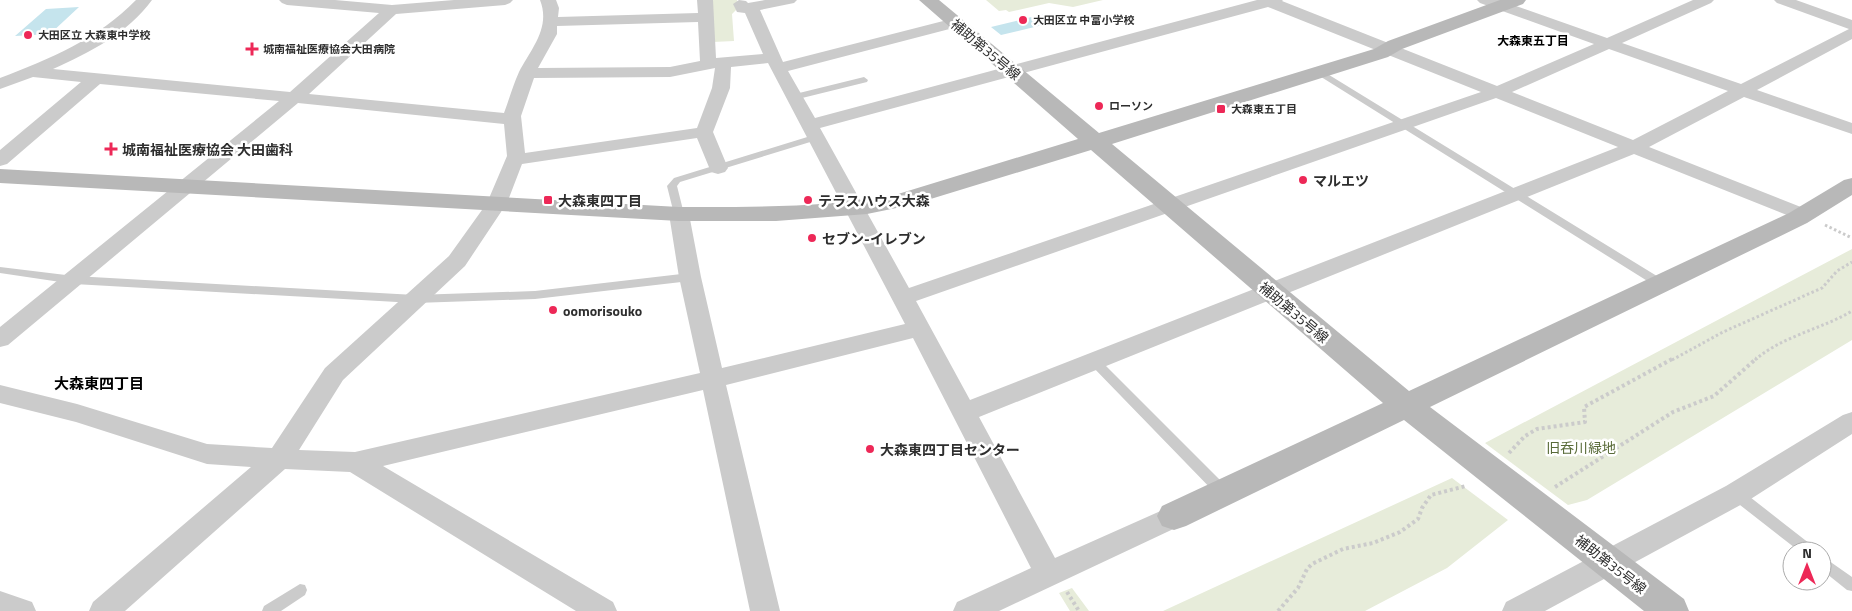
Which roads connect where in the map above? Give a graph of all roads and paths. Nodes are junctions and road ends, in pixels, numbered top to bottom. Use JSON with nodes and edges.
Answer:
{"nodes":[{"id":1,"x":144,"y":0,"type":"edge"},
{"id":2,"x":286,"y":0,"type":"edge"},
{"id":3,"x":505,"y":0,"type":"edge"},
{"id":4,"x":548,"y":0,"type":"edge"},
{"id":5,"x":705,"y":0,"type":"edge"},
{"id":6,"x":789,"y":0,"type":"edge"},
{"id":7,"x":928,"y":0,"type":"edge"},
{"id":8,"x":1706,"y":0,"type":"edge"},
{"id":9,"x":1782,"y":0,"type":"edge"},
{"id":10,"x":1270,"y":1,"type":"edge"},
{"id":11,"x":1501,"y":2,"type":"edge"},
{"id":12,"x":746,"y":4,"type":"edge"},
{"id":13,"x":392,"y":10,"type":"junction"},
{"id":14,"x":706,"y":16,"type":"junction"},
{"id":15,"x":551,"y":22,"type":"junction"},
{"id":16,"x":955,"y":23,"type":"junction"},
{"id":17,"x":1852,"y":25,"type":"edge"},
{"id":18,"x":1852,"y":33,"type":"edge"},
{"id":19,"x":1609,"y":43,"type":"junction"},
{"id":20,"x":1388,"y":48,"type":"junction"},
{"id":21,"x":715,"y":63,"type":"junction"},
{"id":22,"x":776,"y":63,"type":"junction"},
{"id":23,"x":32,"y":72,"type":"junction"},
{"id":24,"x":1012,"y":72,"type":"junction"},
{"id":25,"x":528,"y":73,"type":"junction"},
{"id":26,"x":1321,"y":73,"type":"junction"},
{"id":27,"x":96,"y":78,"type":"junction"},
{"id":28,"x":864,"y":80,"type":"dead end"},
{"id":29,"x":0,"y":84,"type":"edge"},
{"id":30,"x":1743,"y":90,"type":"junction"},
{"id":31,"x":1498,"y":92,"type":"junction"},
{"id":32,"x":295,"y":97,"type":"junction"},
{"id":33,"x":794,"y":97,"type":"junction"},
{"id":34,"x":512,"y":119,"type":"junction"},
{"id":35,"x":1406,"y":125,"type":"junction"},
{"id":36,"x":1852,"y":129,"type":"edge"},
{"id":37,"x":813,"y":131,"type":"junction"},
{"id":38,"x":704,"y":132,"type":"junction"},
{"id":39,"x":1095,"y":142,"type":"junction"},
{"id":40,"x":1635,"y":147,"type":"junction"},
{"id":41,"x":0,"y":160,"type":"edge"},
{"id":42,"x":514,"y":160,"type":"junction"},
{"id":43,"x":718,"y":168,"type":"junction"},
{"id":44,"x":0,"y":176,"type":"edge"},
{"id":45,"x":1852,"y":185,"type":"edge"},
{"id":46,"x":187,"y":186,"type":"junction"},
{"id":47,"x":1517,"y":194,"type":"junction"},
{"id":48,"x":497,"y":203,"type":"junction"},
{"id":49,"x":1172,"y":206,"type":"junction"},
{"id":50,"x":854,"y":209,"type":"junction"},
{"id":51,"x":679,"y":214,"type":"junction"},
{"id":52,"x":1804,"y":215,"type":"junction"},
{"id":53,"x":1852,"y":262,"type":"edge"},
{"id":54,"x":0,"y":270,"type":"edge"},
{"id":55,"x":690,"y":277,"type":"junction"},
{"id":56,"x":74,"y":280,"type":"junction"},
{"id":57,"x":1661,"y":284,"type":"junction"},
{"id":58,"x":1270,"y":291,"type":"junction"},
{"id":59,"x":903,"y":298,"type":"junction"},
{"id":60,"x":415,"y":299,"type":"junction"},
{"id":61,"x":1852,"y":311,"type":"edge"},
{"id":62,"x":918,"y":329,"type":"junction"},
{"id":63,"x":0,"y":339,"type":"edge"},
{"id":64,"x":1094,"y":360,"type":"junction"},
{"id":65,"x":714,"y":379,"type":"junction"},
{"id":66,"x":0,"y":394,"type":"edge"},
{"id":67,"x":1406,"y":405,"type":"junction"},
{"id":68,"x":964,"y":413,"type":"junction"},
{"id":69,"x":1852,"y":422,"type":"edge"},
{"id":70,"x":278,"y":459,"type":"junction"},
{"id":71,"x":355,"y":462,"type":"junction"},
{"id":72,"x":1494,"y":473,"type":"junction"},
{"id":73,"x":1223,"y":492,"type":"junction"},
{"id":74,"x":1736,"y":494,"type":"junction"},
{"id":75,"x":1531,"y":502,"type":"junction"},
{"id":76,"x":1174,"y":516,"type":"joint"},
{"id":77,"x":1796,"y":541,"type":"edge"},
{"id":78,"x":1608,"y":562,"type":"junction"},
{"id":79,"x":1832,"y":570,"type":"edge"},
{"id":80,"x":1048,"y":573,"type":"junction"},
{"id":81,"x":1852,"y":585,"type":"edge"},
{"id":82,"x":300,"y":590,"type":"dead end"},
{"id":83,"x":0,"y":604,"type":"edge"},
{"id":84,"x":21,"y":611,"type":"edge"},
{"id":85,"x":104,"y":611,"type":"edge"},
{"id":86,"x":269,"y":611,"type":"edge"},
{"id":87,"x":602,"y":611,"type":"edge"},
{"id":88,"x":765,"y":611,"type":"edge"},
{"id":89,"x":968,"y":611,"type":"edge"},
{"id":90,"x":1278,"y":611,"type":"edge"},
{"id":91,"x":1518,"y":611,"type":"edge"},
{"id":92,"x":1671,"y":611,"type":"edge"}],
"edges":[{"from":1,"to":23,"type":"street"},
{"from":2,"to":13,"type":"street"},
{"from":3,"to":13,"type":"street"},
{"from":4,"to":15,"type":"street"},
{"from":5,"to":14,"type":"street"},
{"from":6,"to":12,"type":"street"},
{"from":7,"to":16,"type":"street","name":"補助第35号線"},
{"from":8,"to":19,"type":"street"},
{"from":9,"to":17,"type":"street"},
{"from":10,"to":20,"type":"street"},
{"from":10,"to":24,"type":"street"},
{"from":11,"to":19,"type":"street"},
{"from":11,"to":20,"type":"street"},
{"from":12,"to":22,"type":"street"},
{"from":13,"to":32,"type":"street"},
{"from":14,"to":15,"type":"street"},
{"from":14,"to":21,"type":"street"},
{"from":15,"to":25,"type":"street"},
{"from":16,"to":22,"type":"street"},
{"from":16,"to":24,"type":"street","name":"補助第35号線"},
{"from":18,"to":30,"type":"street"},
{"from":19,"to":30,"type":"street"},
{"from":19,"to":31,"type":"street"},
{"from":20,"to":26,"type":"street"},
{"from":20,"to":31,"type":"street"},
{"from":21,"to":22,"type":"street"},
{"from":21,"to":25,"type":"street"},
{"from":21,"to":38,"type":"street"},
{"from":22,"to":33,"type":"street"},
{"from":23,"to":27,"type":"street"},
{"from":23,"to":29,"type":"street"},
{"from":24,"to":37,"type":"street"},
{"from":24,"to":39,"type":"street","name":"補助第35号線"},
{"from":25,"to":34,"type":"street"},
{"from":26,"to":35,"type":"lane"},
{"from":26,"to":39,"type":"street"},
{"from":27,"to":32,"type":"street"},
{"from":27,"to":41,"type":"street"},
{"from":28,"to":33,"type":"lane"},
{"from":30,"to":36,"type":"street"},
{"from":30,"to":40,"type":"street"},
{"from":31,"to":35,"type":"street"},
{"from":31,"to":40,"type":"street"},
{"from":32,"to":34,"type":"street"},
{"from":32,"to":46,"type":"street"},
{"from":33,"to":37,"type":"street"},
{"from":34,"to":42,"type":"street"},
{"from":35,"to":47,"type":"lane"},
{"from":35,"to":49,"type":"street"},
{"from":37,"to":43,"type":"lane"},
{"from":37,"to":50,"type":"street"},
{"from":38,"to":42,"type":"street"},
{"from":38,"to":43,"type":"street"},
{"from":39,"to":49,"type":"street","name":"補助第35号線"},
{"from":39,"to":50,"type":"street"},
{"from":40,"to":47,"type":"street"},
{"from":40,"to":52,"type":"street"},
{"from":42,"to":48,"type":"street"},
{"from":43,"to":51,"type":"lane"},
{"from":44,"to":46,"type":"street"},
{"from":45,"to":52,"type":"street"},
{"from":46,"to":48,"type":"street"},
{"from":46,"to":56,"type":"street"},
{"from":47,"to":57,"type":"lane"},
{"from":47,"to":58,"type":"street"},
{"from":48,"to":51,"type":"street"},
{"from":48,"to":60,"type":"street"},
{"from":49,"to":58,"type":"street","name":"補助第35号線"},
{"from":49,"to":59,"type":"street"},
{"from":50,"to":51,"type":"street"},
{"from":50,"to":59,"type":"street"},
{"from":51,"to":55,"type":"street"},
{"from":52,"to":57,"type":"street"},
{"from":53,"to":72,"type":"path"},
{"from":54,"to":56,"type":"lane"},
{"from":55,"to":60,"type":"lane"},
{"from":55,"to":65,"type":"street"},
{"from":56,"to":60,"type":"lane"},
{"from":56,"to":63,"type":"street"},
{"from":57,"to":67,"type":"street"},
{"from":58,"to":64,"type":"street"},
{"from":58,"to":67,"type":"street","name":"補助第35号線"},
{"from":59,"to":62,"type":"street"},
{"from":60,"to":70,"type":"street"},
{"from":61,"to":75,"type":"path"},
{"from":62,"to":65,"type":"street"},
{"from":62,"to":68,"type":"street"},
{"from":64,"to":68,"type":"street"},
{"from":64,"to":73,"type":"lane"},
{"from":65,"to":71,"type":"street"},
{"from":65,"to":88,"type":"street"},
{"from":66,"to":70,"type":"street"},
{"from":67,"to":72,"type":"street","name":"補助第35号線"},
{"from":67,"to":73,"type":"street"},
{"from":68,"to":80,"type":"street"},
{"from":69,"to":74,"type":"street"},
{"from":70,"to":71,"type":"street"},
{"from":70,"to":85,"type":"street"},
{"from":71,"to":87,"type":"street"},
{"from":72,"to":75,"type":"street","name":"補助第35号線"},
{"from":72,"to":90,"type":"path"},
{"from":73,"to":76,"type":"street"},
{"from":74,"to":77,"type":"lane"},
{"from":74,"to":78,"type":"street"},
{"from":75,"to":78,"type":"street","name":"補助第35号線"},
{"from":76,"to":80,"type":"street"},
{"from":78,"to":91,"type":"street"},
{"from":78,"to":92,"type":"street","name":"補助第35号線"},
{"from":79,"to":81,"type":"lane"},
{"from":80,"to":89,"type":"street"},
{"from":82,"to":86,"type":"lane"},
{"from":83,"to":84,"type":"street"}]}
